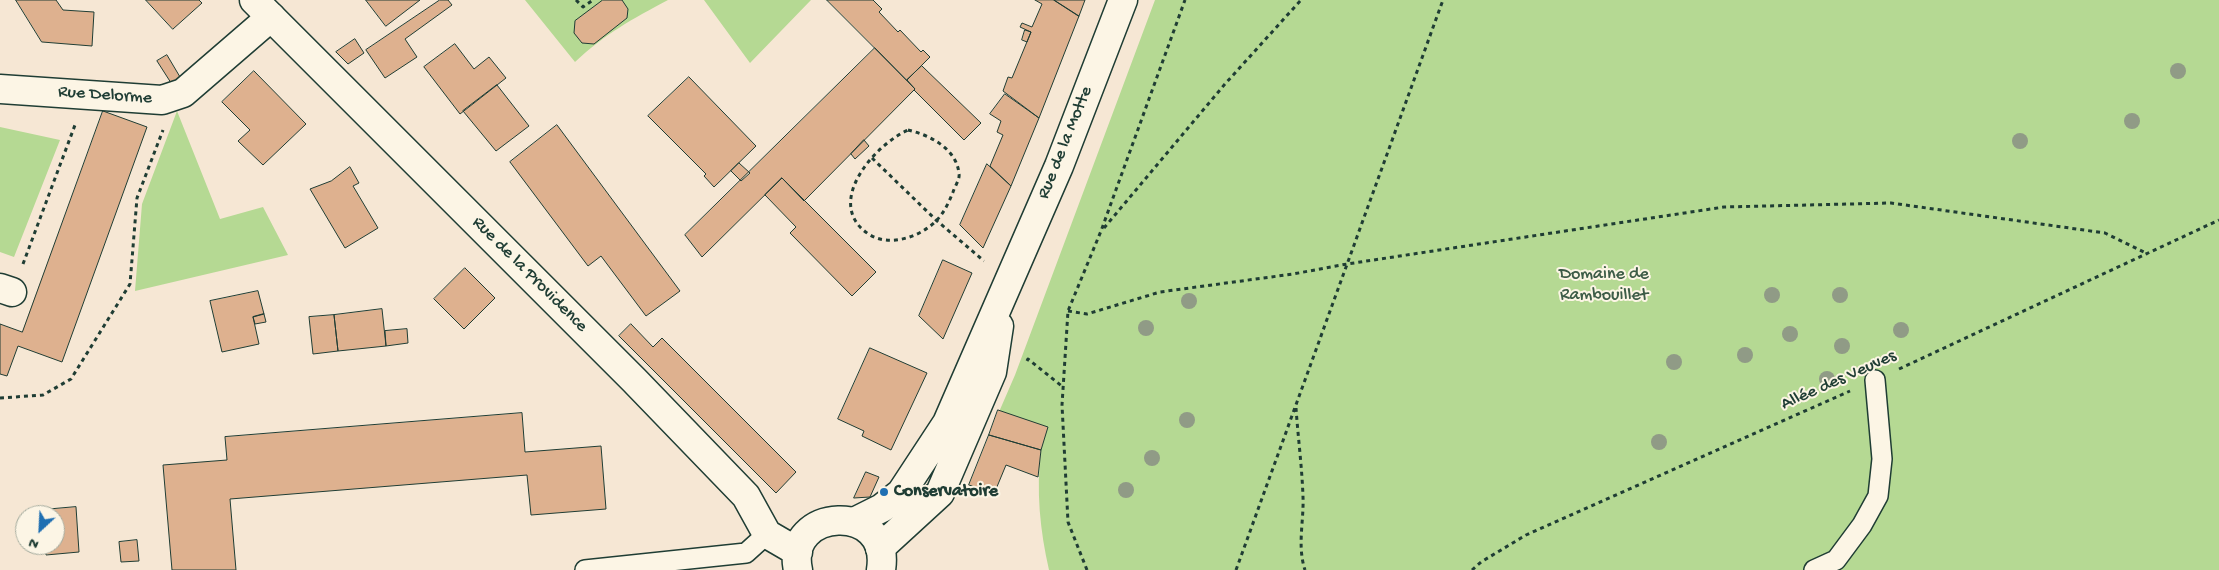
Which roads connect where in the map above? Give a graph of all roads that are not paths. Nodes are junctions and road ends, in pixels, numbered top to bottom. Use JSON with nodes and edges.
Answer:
{"nodes":[{"id":1,"x":1122,"y":0,"type":"edge"},
{"id":2,"x":262,"y":9,"type":"edge"},
{"id":3,"x":0,"y":89,"type":"edge"},
{"id":4,"x":1006,"y":285,"type":"junction"},
{"id":5,"x":1875,"y":380,"type":"road end"},
{"id":6,"x":854,"y":522,"type":"junction"},
{"id":7,"x":767,"y":534,"type":"junction"},
{"id":8,"x":880,"y":559,"type":"edge"},
{"id":9,"x":798,"y":561,"type":"edge"},
{"id":10,"x":585,"y":570,"type":"edge"},
{"id":11,"x":1814,"y":570,"type":"edge"}],
"edges":[{"from":1,"to":4,"type":"street","name":"Rue de la Motte"},
{"from":2,"to":3,"type":"street","name":"Rue Delorme"},
{"from":2,"to":7,"type":"street","name":"Rue de la Providence"},
{"from":4,"to":6,"type":"street","name":"Rue de la Motte"},
{"from":4,"to":8,"type":"street","name":"Rue de la Motte"},
{"from":5,"to":11,"type":"lane"},
{"from":6,"to":8,"type":"street"},
{"from":6,"to":9,"type":"street"},
{"from":7,"to":9,"type":"street"},
{"from":7,"to":10,"type":"lane"}]}
